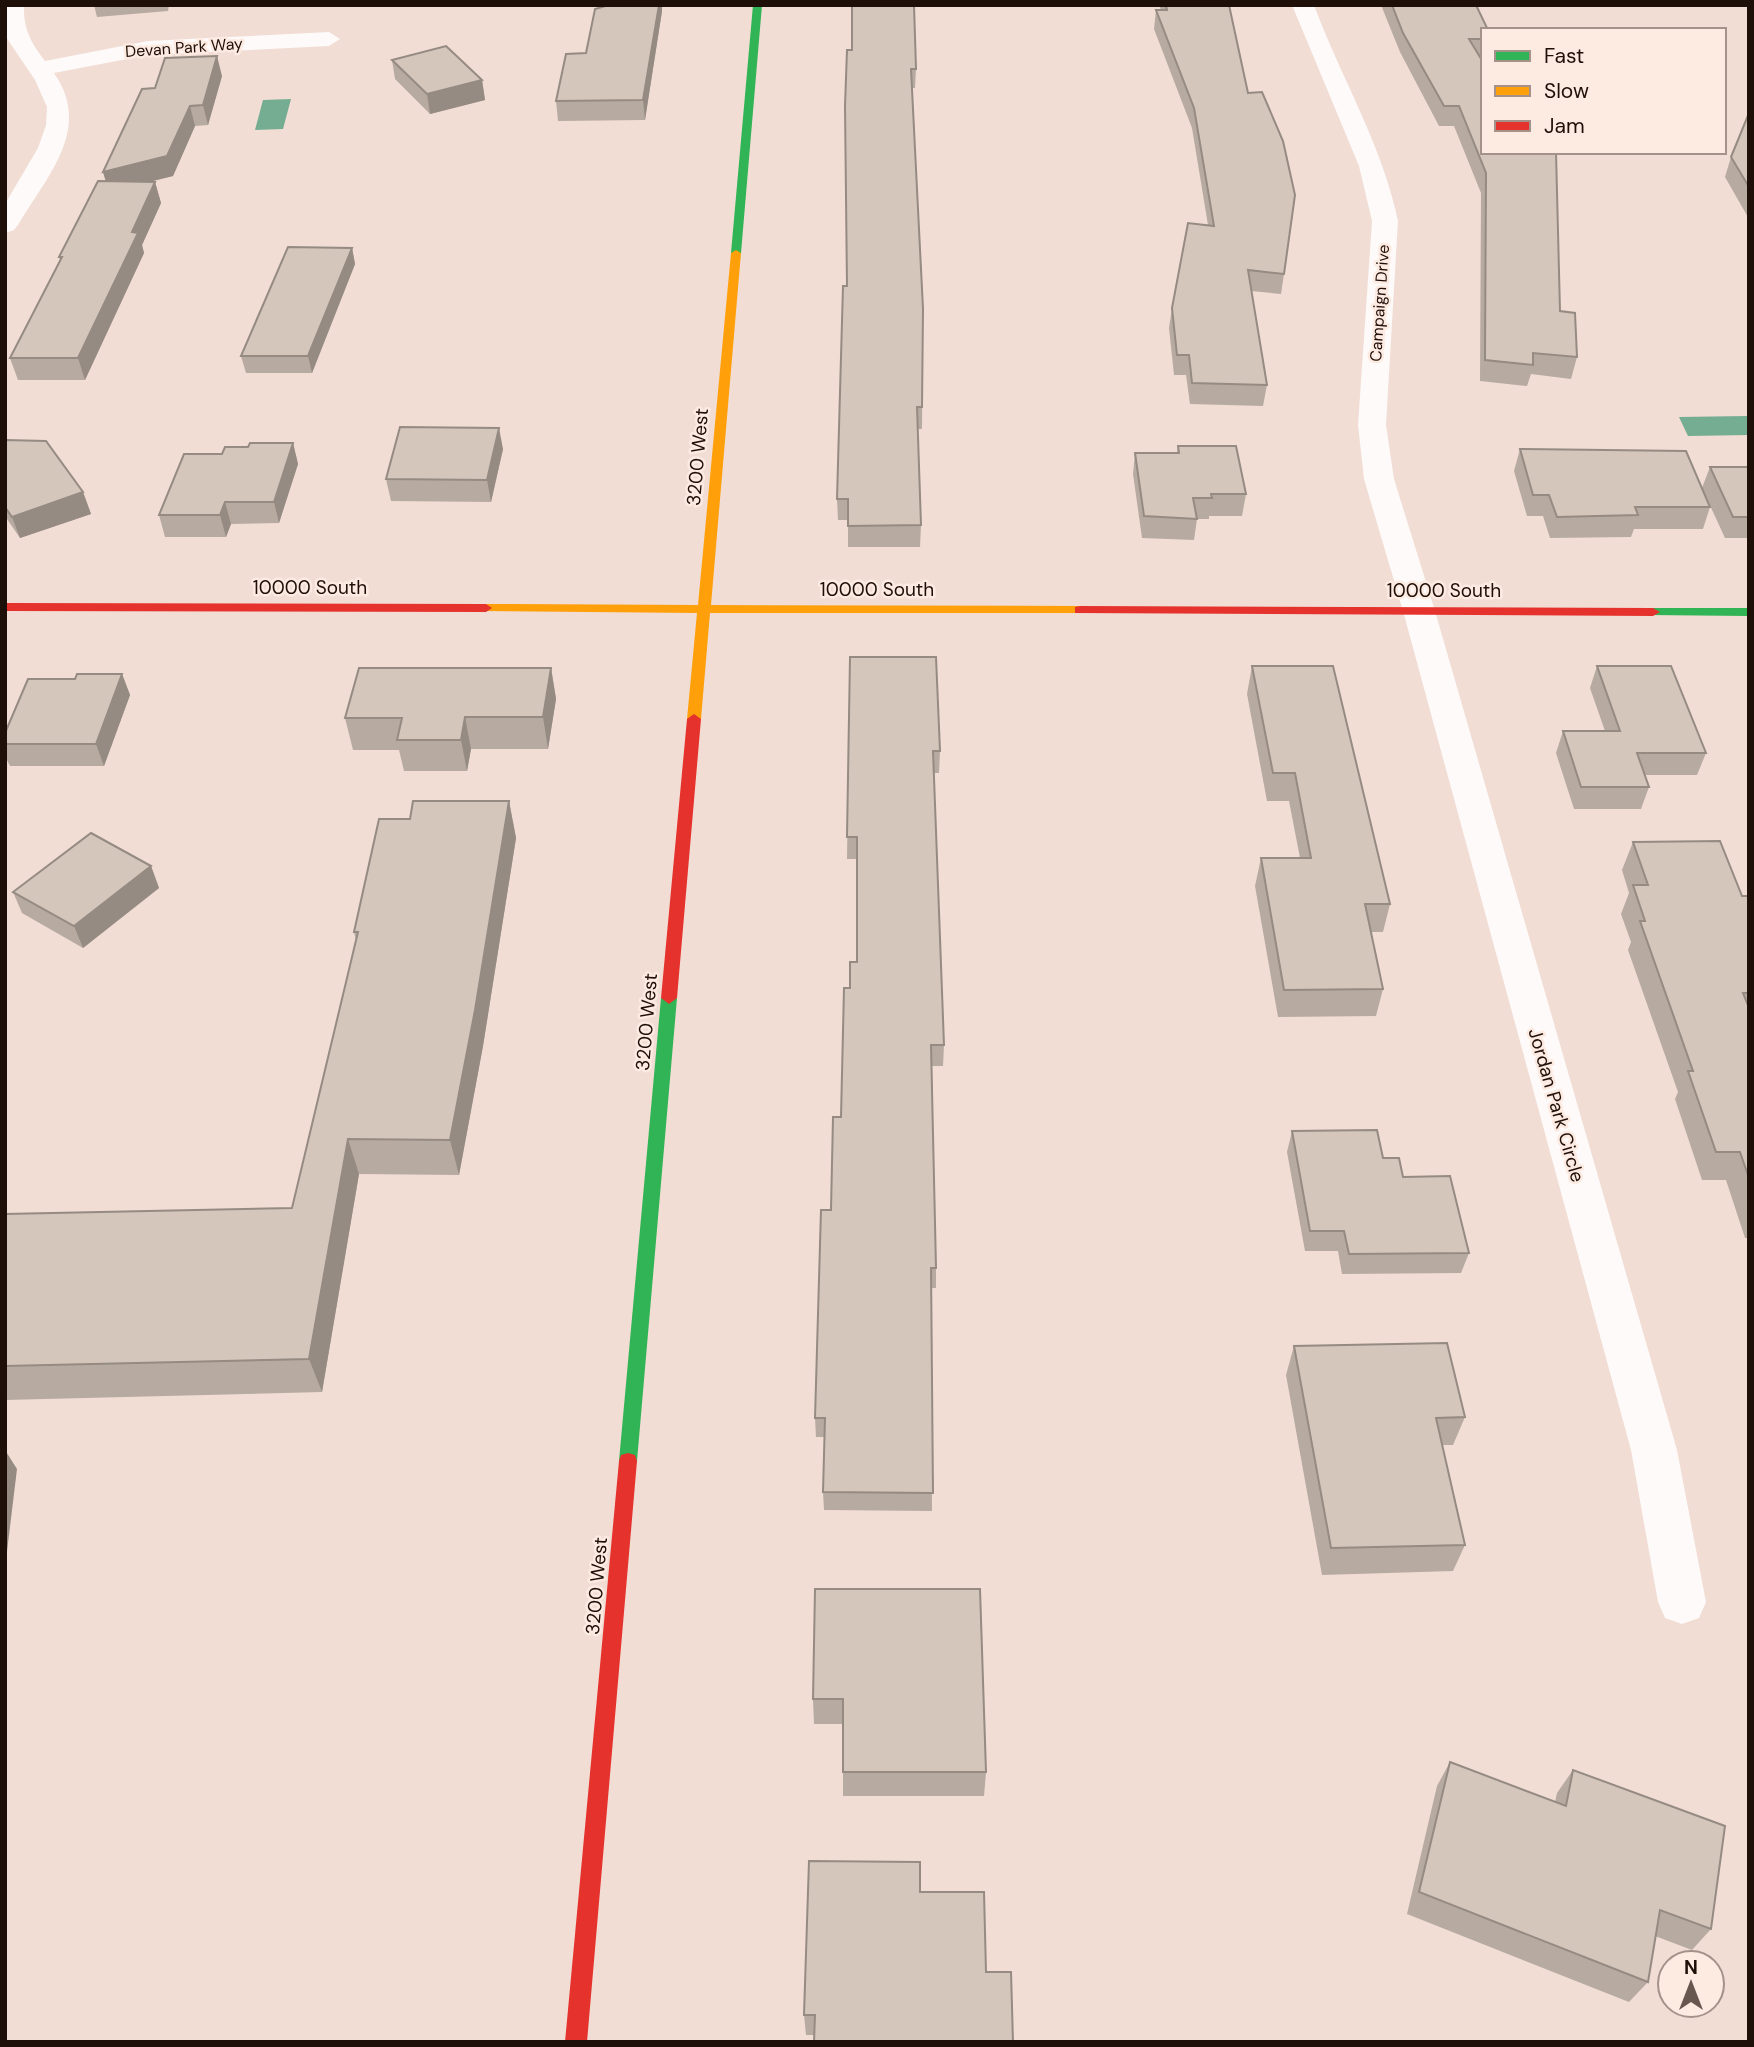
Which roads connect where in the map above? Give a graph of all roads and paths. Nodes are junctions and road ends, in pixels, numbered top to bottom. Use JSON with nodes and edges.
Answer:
{"nodes":[{"id":1,"x":13,"y":5,"type":"edge"},
{"id":2,"x":758,"y":5,"type":"edge"},
{"id":3,"x":1303,"y":5,"type":"edge"},
{"id":4,"x":329,"y":39,"type":"dead end"},
{"id":5,"x":41,"y":69,"type":"junction"},
{"id":6,"x":5,"y":225,"type":"edge"},
{"id":7,"x":5,"y":607,"type":"edge"},
{"id":8,"x":704,"y":609,"type":"junction"},
{"id":9,"x":1419,"y":611,"type":"junction"},
{"id":10,"x":1749,"y":612,"type":"edge"},
{"id":11,"x":1682,"y":1602,"type":"dead end"},
{"id":12,"x":576,"y":2042,"type":"edge"}],
"edges":[{"from":1,"to":5,"type":"street"},
{"from":2,"to":8,"type":"street","name":"3200 West"},
{"from":3,"to":9,"type":"street","name":"Campaign Drive"},
{"from":4,"to":5,"type":"street","name":"Devan Park Way"},
{"from":5,"to":6,"type":"street"},
{"from":7,"to":8,"type":"street","name":"10000 South"},
{"from":8,"to":9,"type":"street","name":"10000 South"},
{"from":8,"to":12,"type":"street","name":"3200 West"},
{"from":9,"to":10,"type":"street","name":"10000 South"},
{"from":9,"to":11,"type":"street","name":"Jordan Park Circle"}]}
